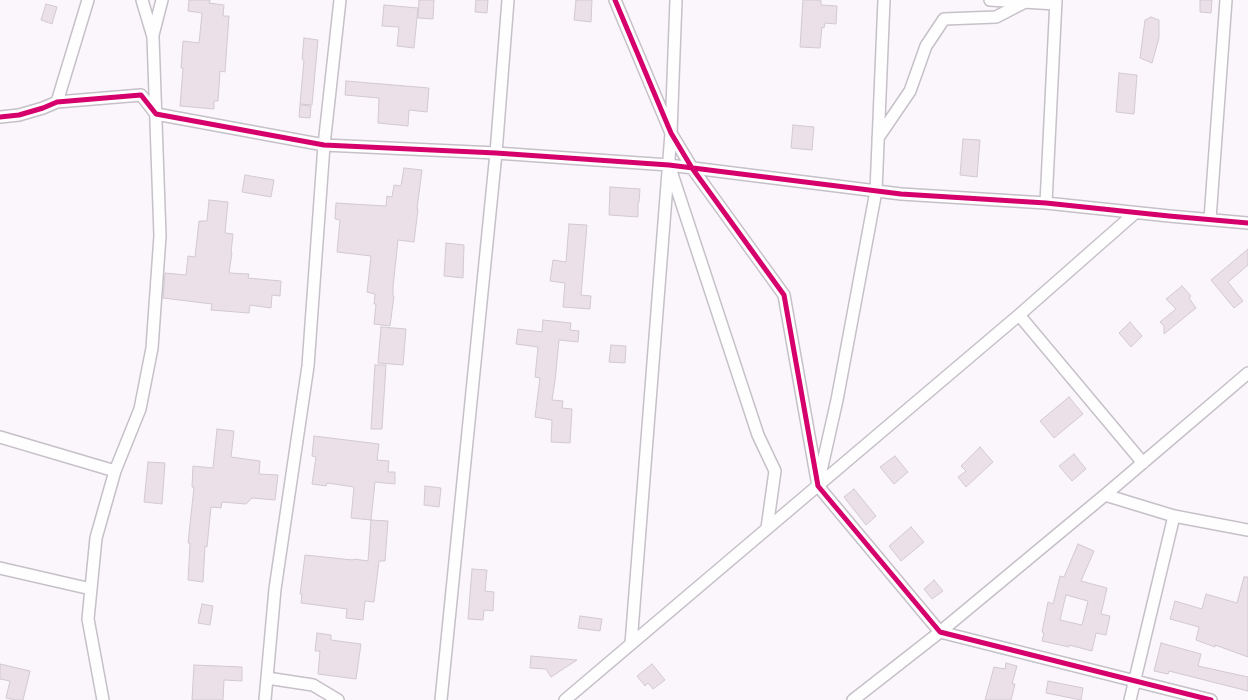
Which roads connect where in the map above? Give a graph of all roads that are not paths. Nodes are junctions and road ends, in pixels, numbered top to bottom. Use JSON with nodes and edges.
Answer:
{"nodes":[{"id":1,"x":88,"y":0,"type":"edge"},
{"id":2,"x":142,"y":0,"type":"edge"},
{"id":3,"x":162,"y":0,"type":"edge"},
{"id":4,"x":340,"y":0,"type":"edge"},
{"id":5,"x":508,"y":0,"type":"edge"},
{"id":6,"x":615,"y":0,"type":"edge"},
{"id":7,"x":676,"y":0,"type":"edge"},
{"id":8,"x":884,"y":0,"type":"edge"},
{"id":9,"x":990,"y":0,"type":"edge"},
{"id":10,"x":1226,"y":0,"type":"edge"},
{"id":11,"x":1025,"y":2,"type":"junction"},
{"id":12,"x":1056,"y":2,"type":"edge"},
{"id":13,"x":153,"y":37,"type":"junction"},
{"id":14,"x":57,"y":102,"type":"junction"},
{"id":15,"x":156,"y":114,"type":"junction"},
{"id":16,"x":0,"y":117,"type":"edge"},
{"id":17,"x":672,"y":133,"type":"junction"},
{"id":18,"x":878,"y":138,"type":"junction"},
{"id":19,"x":324,"y":145,"type":"junction"},
{"id":20,"x":496,"y":153,"type":"junction"},
{"id":21,"x":669,"y":165,"type":"junction"},
{"id":22,"x":692,"y":168,"type":"junction"},
{"id":23,"x":876,"y":191,"type":"junction"},
{"id":24,"x":1046,"y":203,"type":"junction"},
{"id":25,"x":1135,"y":213,"type":"junction"},
{"id":26,"x":1210,"y":219,"type":"junction"},
{"id":27,"x":1248,"y":222,"type":"edge"},
{"id":28,"x":1019,"y":315,"type":"junction"},
{"id":29,"x":1248,"y":373,"type":"edge"},
{"id":30,"x":0,"y":437,"type":"edge"},
{"id":31,"x":1143,"y":463,"type":"junction"},
{"id":32,"x":115,"y":471,"type":"junction"},
{"id":33,"x":818,"y":486,"type":"junction"},
{"id":34,"x":1105,"y":495,"type":"junction"},
{"id":35,"x":1174,"y":516,"type":"junction"},
{"id":36,"x":767,"y":528,"type":"junction"},
{"id":37,"x":1248,"y":530,"type":"edge"},
{"id":38,"x":0,"y":568,"type":"edge"},
{"id":39,"x":91,"y":589,"type":"junction"},
{"id":40,"x":940,"y":632,"type":"junction"},
{"id":41,"x":631,"y":644,"type":"junction"},
{"id":42,"x":267,"y":678,"type":"junction"},
{"id":43,"x":1134,"y":680,"type":"junction"},
{"id":44,"x":103,"y":700,"type":"edge"},
{"id":45,"x":265,"y":700,"type":"edge"},
{"id":46,"x":338,"y":700,"type":"edge"},
{"id":47,"x":441,"y":700,"type":"edge"},
{"id":48,"x":565,"y":700,"type":"edge"},
{"id":49,"x":853,"y":700,"type":"edge"},
{"id":50,"x":1130,"y":700,"type":"edge"},
{"id":51,"x":1211,"y":700,"type":"edge"}],
"edges":[{"from":1,"to":14,"type":"street"},
{"from":2,"to":13,"type":"street"},
{"from":3,"to":13,"type":"street"},
{"from":4,"to":19,"type":"street"},
{"from":5,"to":20,"type":"street"},
{"from":6,"to":17,"type":"street"},
{"from":7,"to":17,"type":"street"},
{"from":8,"to":18,"type":"street"},
{"from":9,"to":11,"type":"street"},
{"from":10,"to":26,"type":"street"},
{"from":11,"to":12,"type":"street"},
{"from":11,"to":18,"type":"street"},
{"from":12,"to":24,"type":"street"},
{"from":13,"to":15,"type":"street"},
{"from":14,"to":15,"type":"street"},
{"from":14,"to":16,"type":"street"},
{"from":15,"to":19,"type":"street"},
{"from":15,"to":32,"type":"street"},
{"from":17,"to":21,"type":"street"},
{"from":17,"to":22,"type":"street"},
{"from":18,"to":23,"type":"street"},
{"from":19,"to":20,"type":"street"},
{"from":19,"to":42,"type":"street"},
{"from":20,"to":21,"type":"street"},
{"from":20,"to":47,"type":"street"},
{"from":21,"to":22,"type":"street"},
{"from":21,"to":36,"type":"street"},
{"from":21,"to":41,"type":"street"},
{"from":22,"to":23,"type":"street"},
{"from":22,"to":33,"type":"street"},
{"from":23,"to":24,"type":"street"},
{"from":23,"to":33,"type":"street"},
{"from":24,"to":25,"type":"street"},
{"from":25,"to":26,"type":"street"},
{"from":25,"to":28,"type":"street"},
{"from":26,"to":27,"type":"street"},
{"from":28,"to":31,"type":"street"},
{"from":28,"to":33,"type":"street"},
{"from":29,"to":31,"type":"street"},
{"from":30,"to":32,"type":"street"},
{"from":31,"to":34,"type":"street"},
{"from":32,"to":39,"type":"street"},
{"from":33,"to":36,"type":"street"},
{"from":33,"to":40,"type":"street"},
{"from":34,"to":35,"type":"street"},
{"from":34,"to":40,"type":"street"},
{"from":35,"to":37,"type":"street"},
{"from":35,"to":43,"type":"street"},
{"from":36,"to":41,"type":"street"},
{"from":38,"to":39,"type":"street"},
{"from":39,"to":44,"type":"street"},
{"from":40,"to":43,"type":"street"},
{"from":40,"to":49,"type":"street"},
{"from":41,"to":48,"type":"street"},
{"from":42,"to":45,"type":"street"},
{"from":42,"to":46,"type":"street"},
{"from":43,"to":50,"type":"street"},
{"from":43,"to":51,"type":"street"}]}
